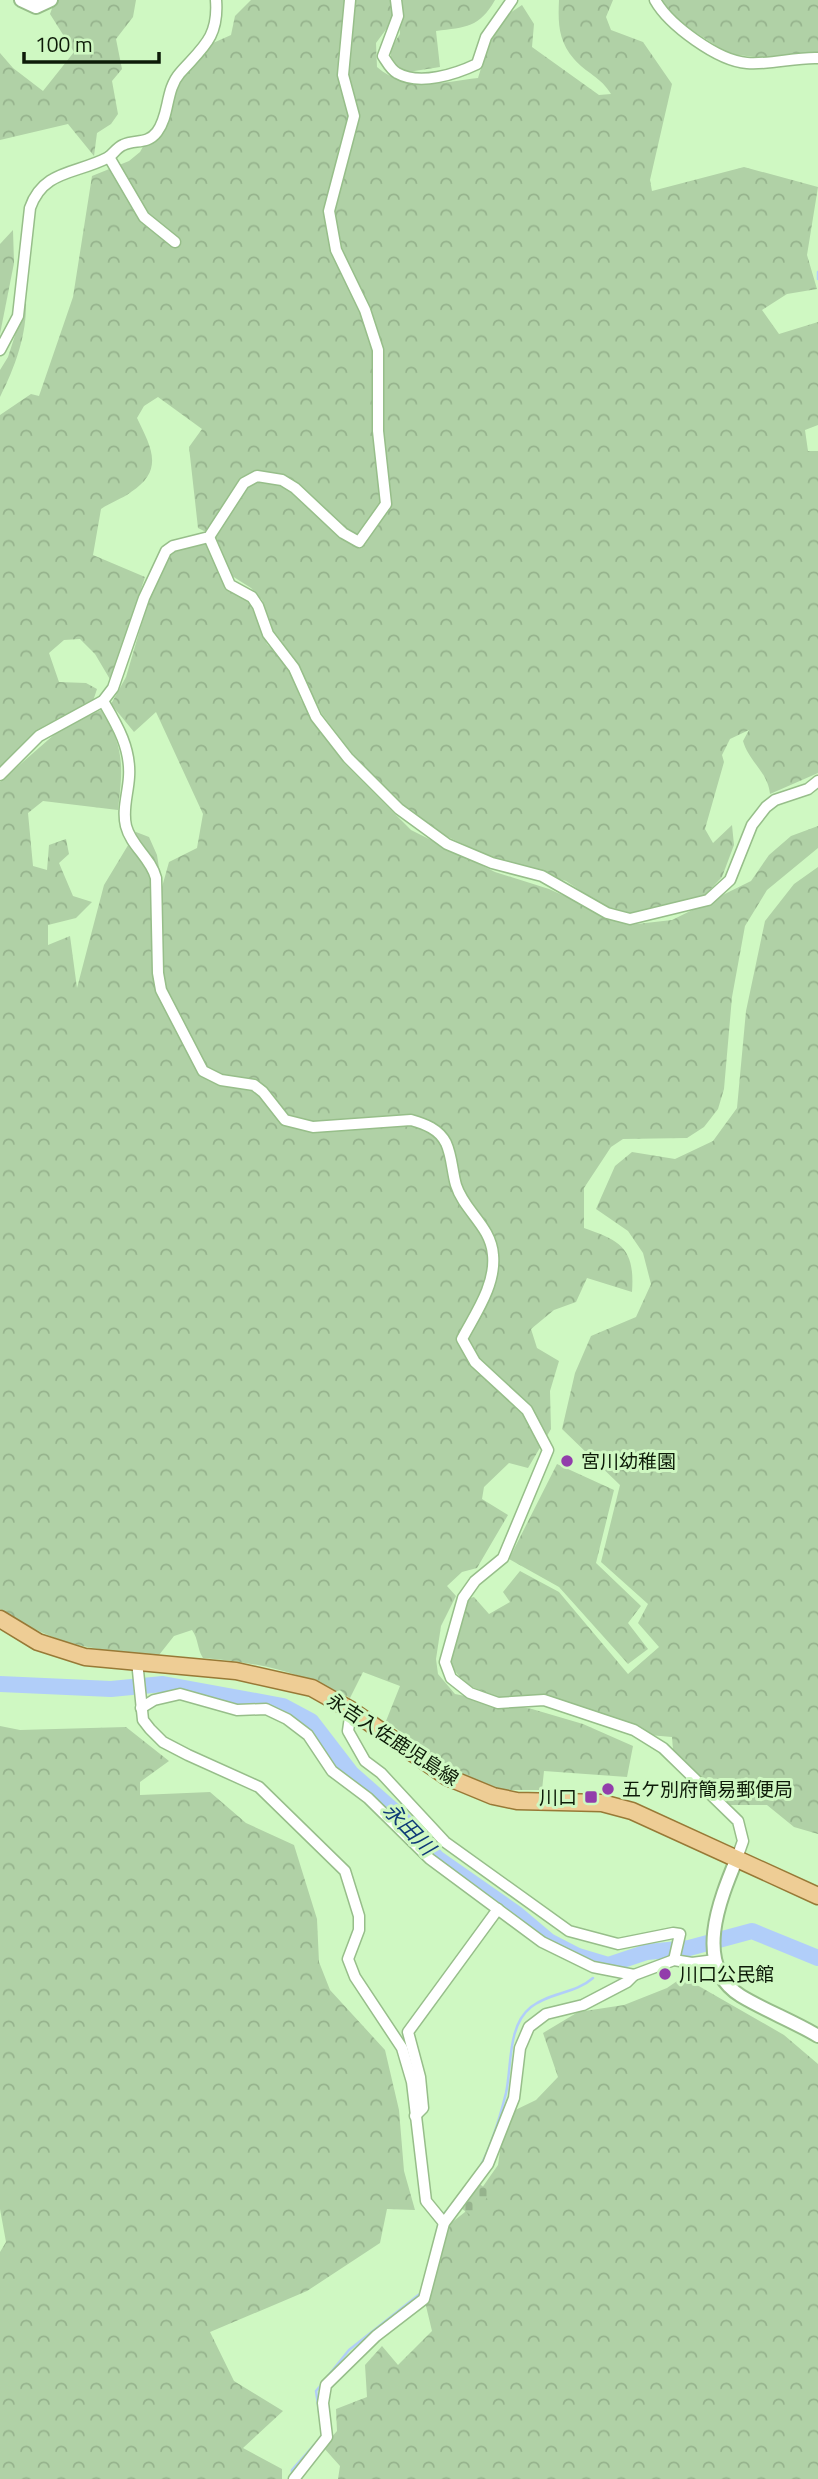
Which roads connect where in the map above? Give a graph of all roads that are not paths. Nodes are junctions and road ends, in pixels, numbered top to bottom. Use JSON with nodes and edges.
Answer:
{"nodes":[{"id":1,"x":21,"y":0,"type":"edge"},
{"id":2,"x":51,"y":0,"type":"edge"},
{"id":3,"x":216,"y":0,"type":"edge"},
{"id":4,"x":350,"y":0,"type":"edge"},
{"id":5,"x":396,"y":0,"type":"edge"},
{"id":6,"x":512,"y":0,"type":"edge"},
{"id":7,"x":655,"y":0,"type":"edge"},
{"id":8,"x":818,"y":58,"type":"edge"},
{"id":9,"x":109,"y":157,"type":"junction"},
{"id":10,"x":175,"y":242,"type":"dead end"},
{"id":11,"x":0,"y":350,"type":"edge"},
{"id":12,"x":209,"y":537,"type":"junction"},
{"id":13,"x":103,"y":701,"type":"junction"},
{"id":14,"x":0,"y":775,"type":"edge"},
{"id":15,"x":818,"y":781,"type":"edge"},
{"id":16,"x":0,"y":1619,"type":"edge"},
{"id":17,"x":137,"y":1667,"type":"junction"},
{"id":18,"x":141,"y":1704,"type":"junction"},
{"id":19,"x":351,"y":1710,"type":"junction"},
{"id":20,"x":737,"y":1858,"type":"junction"},
{"id":21,"x":818,"y":1896,"type":"edge"},
{"id":22,"x":498,"y":1909,"type":"junction"},
{"id":23,"x":675,"y":1957,"type":"junction"},
{"id":24,"x":715,"y":1960,"type":"junction"},
{"id":25,"x":634,"y":1976,"type":"junction"},
{"id":26,"x":818,"y":2036,"type":"edge"},
{"id":27,"x":415,"y":2116,"type":"junction"},
{"id":28,"x":444,"y":2223,"type":"junction"},
{"id":29,"x":294,"y":2479,"type":"edge"}],
"edges":[{"from":1,"to":2,"type":"street"},
{"from":3,"to":9,"type":"street"},
{"from":4,"to":12,"type":"street"},
{"from":5,"to":6,"type":"street"},
{"from":7,"to":8,"type":"street"},
{"from":9,"to":10,"type":"street"},
{"from":9,"to":11,"type":"street"},
{"from":12,"to":13,"type":"street"},
{"from":12,"to":15,"type":"street"},
{"from":13,"to":14,"type":"street"},
{"from":13,"to":20,"type":"street"},
{"from":16,"to":17,"type":"main road","name":"永吉入佐鹿児島線"},
{"from":17,"to":18,"type":"street"},
{"from":17,"to":19,"type":"main road","name":"永吉入佐鹿児島線"},
{"from":18,"to":22,"type":"street"},
{"from":18,"to":27,"type":"street"},
{"from":19,"to":20,"type":"main road","name":"永吉入佐鹿児島線"},
{"from":19,"to":23,"type":"street"},
{"from":20,"to":21,"type":"main road","name":"永吉入佐鹿児島線"},
{"from":20,"to":24,"type":"street"},
{"from":22,"to":25,"type":"street"},
{"from":22,"to":27,"type":"street"},
{"from":23,"to":24,"type":"street"},
{"from":23,"to":25,"type":"street"},
{"from":24,"to":26,"type":"street"},
{"from":25,"to":28,"type":"street"},
{"from":27,"to":28,"type":"street"},
{"from":28,"to":29,"type":"street"}]}
